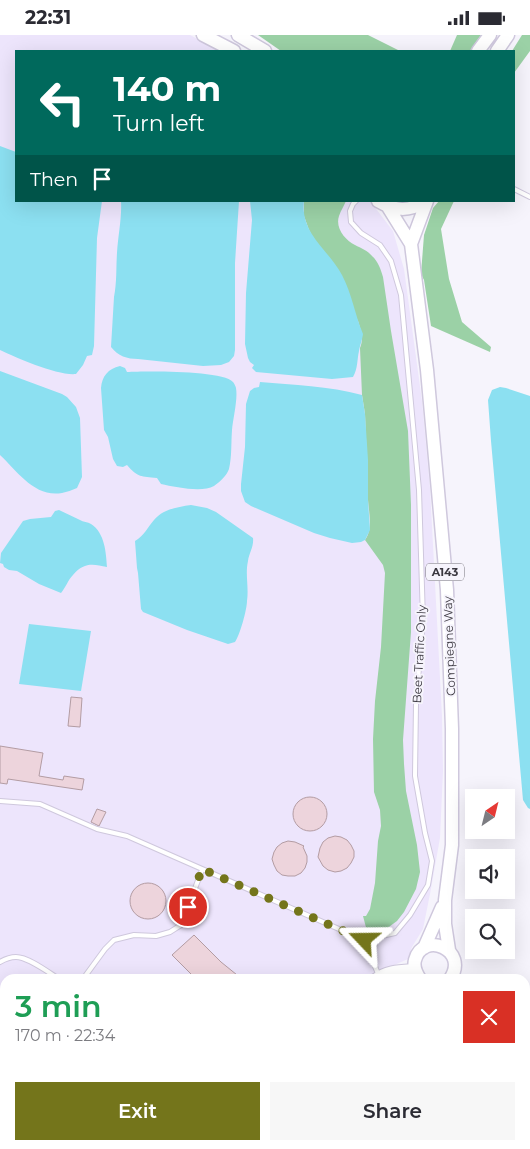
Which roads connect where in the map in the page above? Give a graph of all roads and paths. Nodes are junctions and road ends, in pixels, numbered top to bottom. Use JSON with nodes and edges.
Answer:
{"nodes":[{"id":1,"x":203,"y":35,"type":"edge"},
{"id":2,"x":238,"y":35,"type":"edge"},
{"id":3,"x":490,"y":35,"type":"edge"},
{"id":4,"x":508,"y":35,"type":"edge"},
{"id":5,"x":232,"y":50,"type":"edge"},
{"id":6,"x":263,"y":50,"type":"edge"},
{"id":7,"x":479,"y":50,"type":"edge"},
{"id":8,"x":499,"y":50,"type":"edge"},
{"id":9,"x":515,"y":190,"type":"edge"},
{"id":10,"x":530,"y":197,"type":"edge"},
{"id":11,"x":355,"y":202,"type":"edge"},
{"id":12,"x":425,"y":202,"type":"edge"},
{"id":13,"x":427,"y":202,"type":"edge"},
{"id":14,"x":383,"y":204,"type":"edge"},
{"id":15,"x":411,"y":244,"type":"junction"},
{"id":16,"x":0,"y":801,"type":"edge"},
{"id":17,"x":202,"y":869,"type":"junction"},
{"id":18,"x":445,"y":900,"type":"junction"},
{"id":19,"x":364,"y":940,"type":"junction"},
{"id":20,"x":424,"y":948,"type":"junction"},
{"id":21,"x":449,"y":951,"type":"junction"},
{"id":22,"x":0,"y":962,"type":"edge"},
{"id":23,"x":51,"y":974,"type":"edge"},
{"id":24,"x":87,"y":974,"type":"edge"},
{"id":25,"x":376,"y":974,"type":"edge"},
{"id":26,"x":386,"y":974,"type":"edge"},
{"id":27,"x":417,"y":974,"type":"edge"},
{"id":28,"x":455,"y":974,"type":"edge"}],
"edges":[{"from":1,"to":5,"type":"highway"},
{"from":2,"to":6,"type":"highway"},
{"from":3,"to":7,"type":"highway"},
{"from":4,"to":8,"type":"highway"},
{"from":9,"to":10,"type":"lane"},
{"from":11,"to":19,"type":"lane","name":"Beet Traffic Only"},
{"from":12,"to":14,"type":"highway"},
{"from":13,"to":15,"type":"highway","name":"Compiegne Way","number":"A143"},
{"from":14,"to":15,"type":"highway","name":"Compiegne Way","number":"A143"},
{"from":15,"to":18,"type":"highway","name":"Compiegne Way","number":"A143"},
{"from":16,"to":17,"type":"lane"},
{"from":17,"to":19,"type":"lane"},
{"from":17,"to":24,"type":"lane"},
{"from":18,"to":20,"type":"highway","name":"Compiegne Way","number":"A143"},
{"from":18,"to":21,"type":"highway","name":"Compiegne Way","number":"A143"},
{"from":19,"to":25,"type":"lane"},
{"from":20,"to":21,"type":"highway"},
{"from":20,"to":27,"type":"highway","name":"Compiegne Way"},
{"from":21,"to":28,"type":"highway","name":"Compiegne Way"},
{"from":22,"to":23,"type":"lane"},
{"from":26,"to":27,"type":"street"}]}
